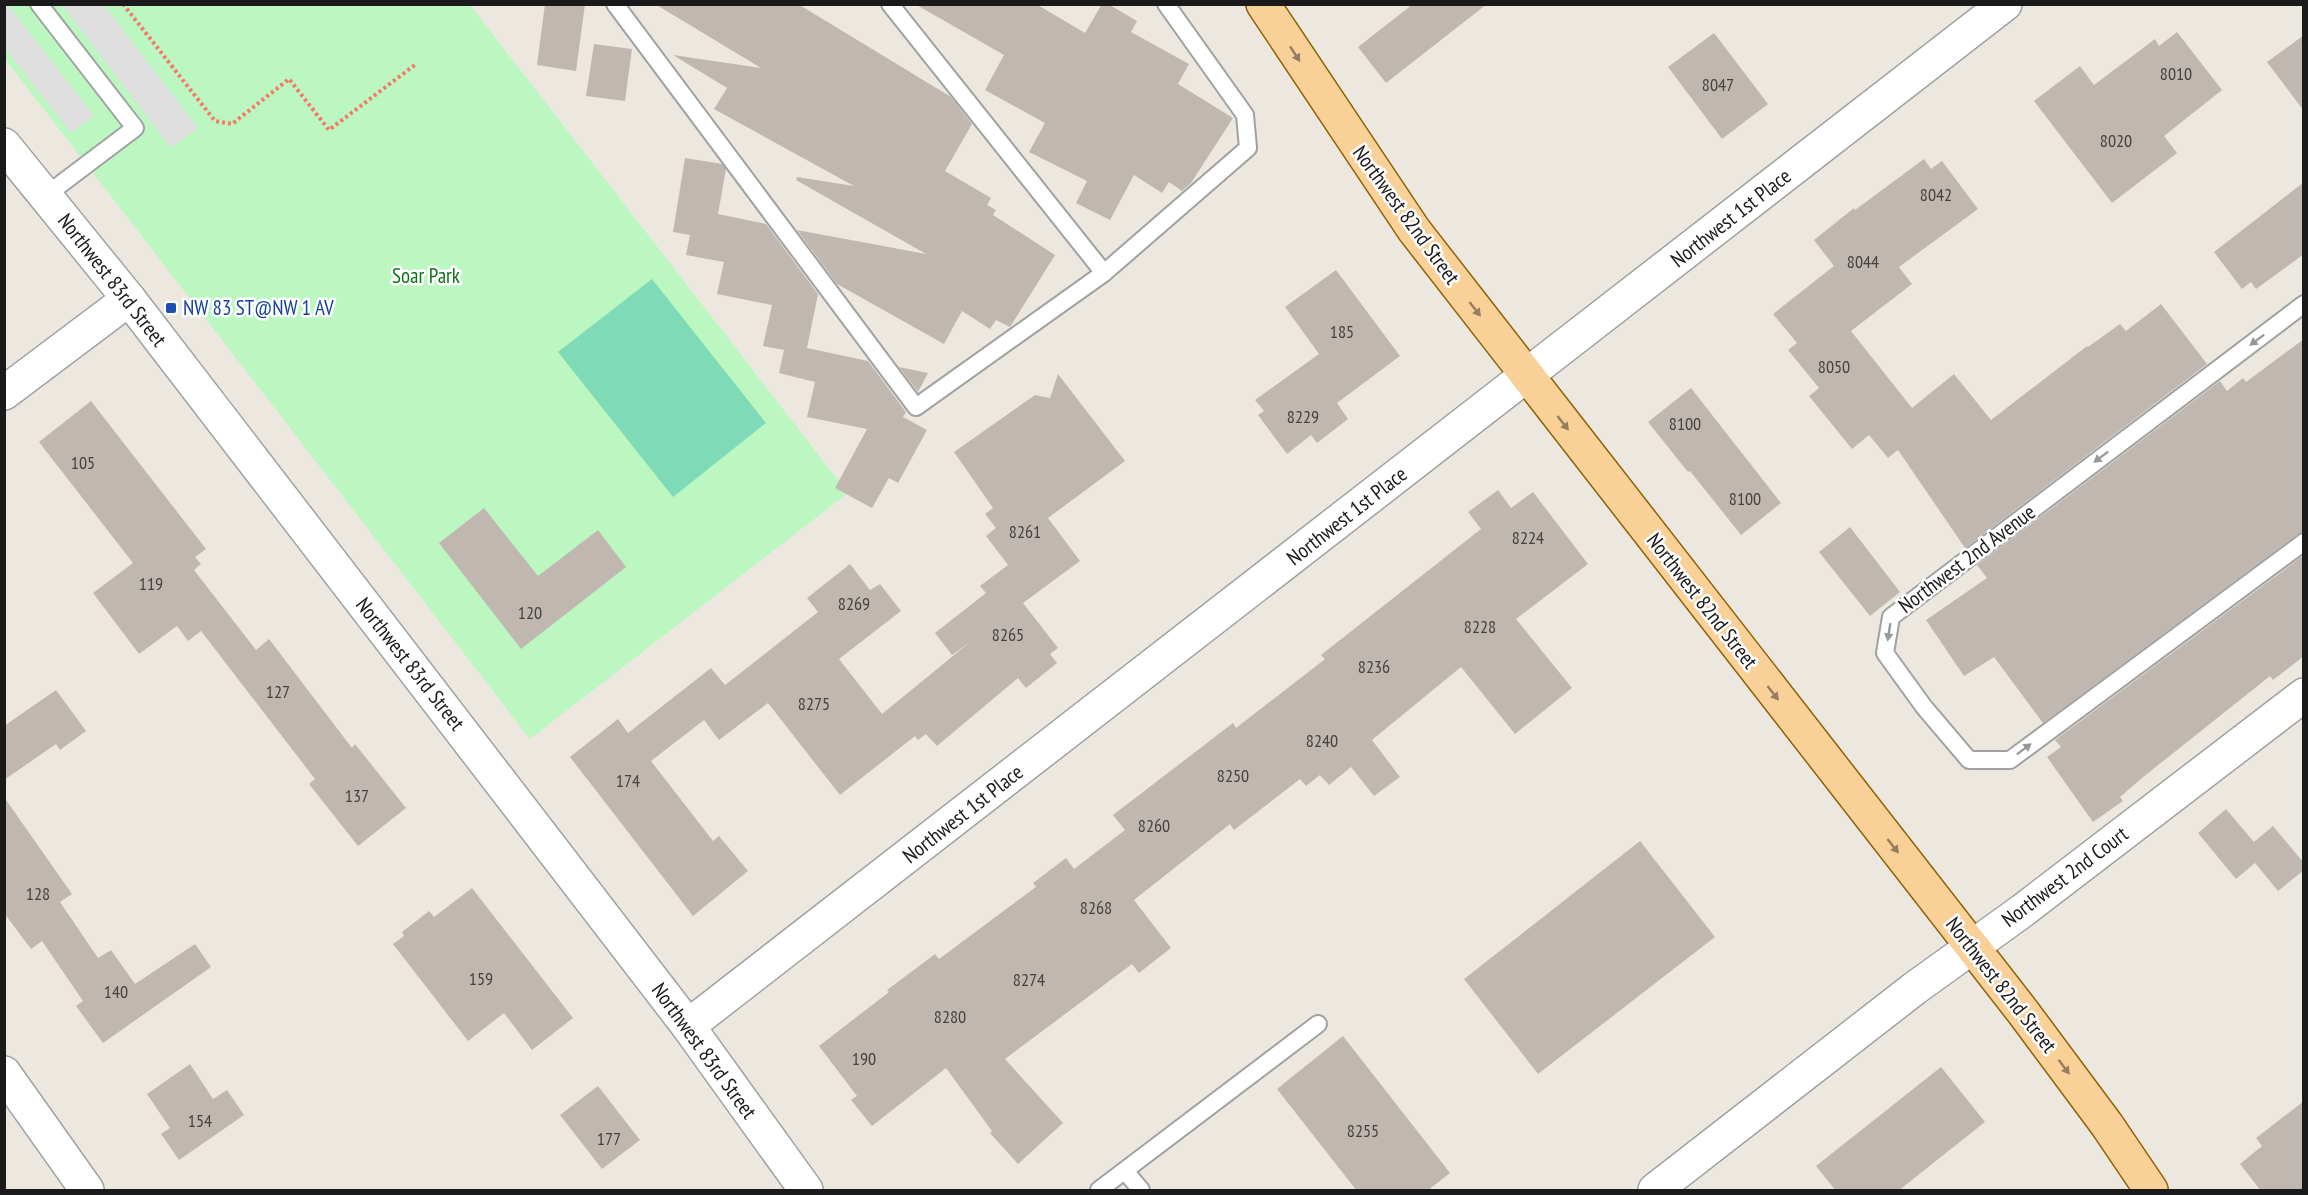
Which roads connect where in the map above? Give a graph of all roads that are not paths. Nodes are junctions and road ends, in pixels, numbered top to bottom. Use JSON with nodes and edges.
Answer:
{"nodes":[{"id":1,"x":39,"y":4,"type":"edge"},
{"id":2,"x":615,"y":4,"type":"edge"},
{"id":3,"x":891,"y":4,"type":"edge"},
{"id":4,"x":1166,"y":4,"type":"edge"},
{"id":5,"x":1263,"y":4,"type":"edge"},
{"id":6,"x":2005,"y":4,"type":"edge"},
{"id":7,"x":4,"y":145,"type":"edge"},
{"id":8,"x":45,"y":196,"type":"junction"},
{"id":9,"x":1104,"y":273,"type":"junction"},
{"id":10,"x":129,"y":299,"type":"junction"},
{"id":11,"x":2304,"y":304,"type":"edge"},
{"id":12,"x":1527,"y":377,"type":"junction"},
{"id":13,"x":4,"y":393,"type":"edge"},
{"id":14,"x":2304,"y":542,"type":"edge"},
{"id":15,"x":2304,"y":695,"type":"edge"},
{"id":16,"x":1971,"y":947,"type":"junction"},
{"id":17,"x":1318,"y":1024,"type":"dead end"},
{"id":18,"x":688,"y":1026,"type":"junction"},
{"id":19,"x":4,"y":1073,"type":"edge"},
{"id":20,"x":1125,"y":1171,"type":"junction"},
{"id":21,"x":87,"y":1191,"type":"edge"},
{"id":22,"x":806,"y":1191,"type":"edge"},
{"id":23,"x":1099,"y":1191,"type":"edge"},
{"id":24,"x":1141,"y":1191,"type":"edge"},
{"id":25,"x":1655,"y":1191,"type":"edge"},
{"id":26,"x":2151,"y":1191,"type":"edge"}],
"edges":[{"from":1,"to":8,"type":"lane"},
{"from":2,"to":9,"type":"lane"},
{"from":3,"to":9,"type":"lane"},
{"from":4,"to":9,"type":"lane"},
{"from":5,"to":12,"type":"main road","name":"Northwest 82nd Street","one_way":true},
{"from":6,"to":12,"type":"street","name":"Northwest 1st Place"},
{"from":7,"to":8,"type":"street","name":"Northwest 83rd Street"},
{"from":8,"to":10,"type":"street","name":"Northwest 83rd Street"},
{"from":10,"to":13,"type":"street"},
{"from":10,"to":18,"type":"street","name":"Northwest 83rd Street"},
{"from":11,"to":14,"type":"lane","name":"Northwest 2nd Avenue","one_way":true},
{"from":12,"to":16,"type":"main road","name":"Northwest 82nd Street","one_way":true},
{"from":12,"to":18,"type":"street","name":"Northwest 1st Place"},
{"from":15,"to":16,"type":"street","name":"Northwest 2nd Court"},
{"from":16,"to":25,"type":"street","name":"Northwest 2nd Court"},
{"from":16,"to":26,"type":"main road","name":"Northwest 82nd Street","one_way":true},
{"from":17,"to":20,"type":"lane"},
{"from":18,"to":22,"type":"street","name":"Northwest 83rd Street"},
{"from":19,"to":21,"type":"street"},
{"from":20,"to":23,"type":"lane"},
{"from":20,"to":24,"type":"lane"}]}
